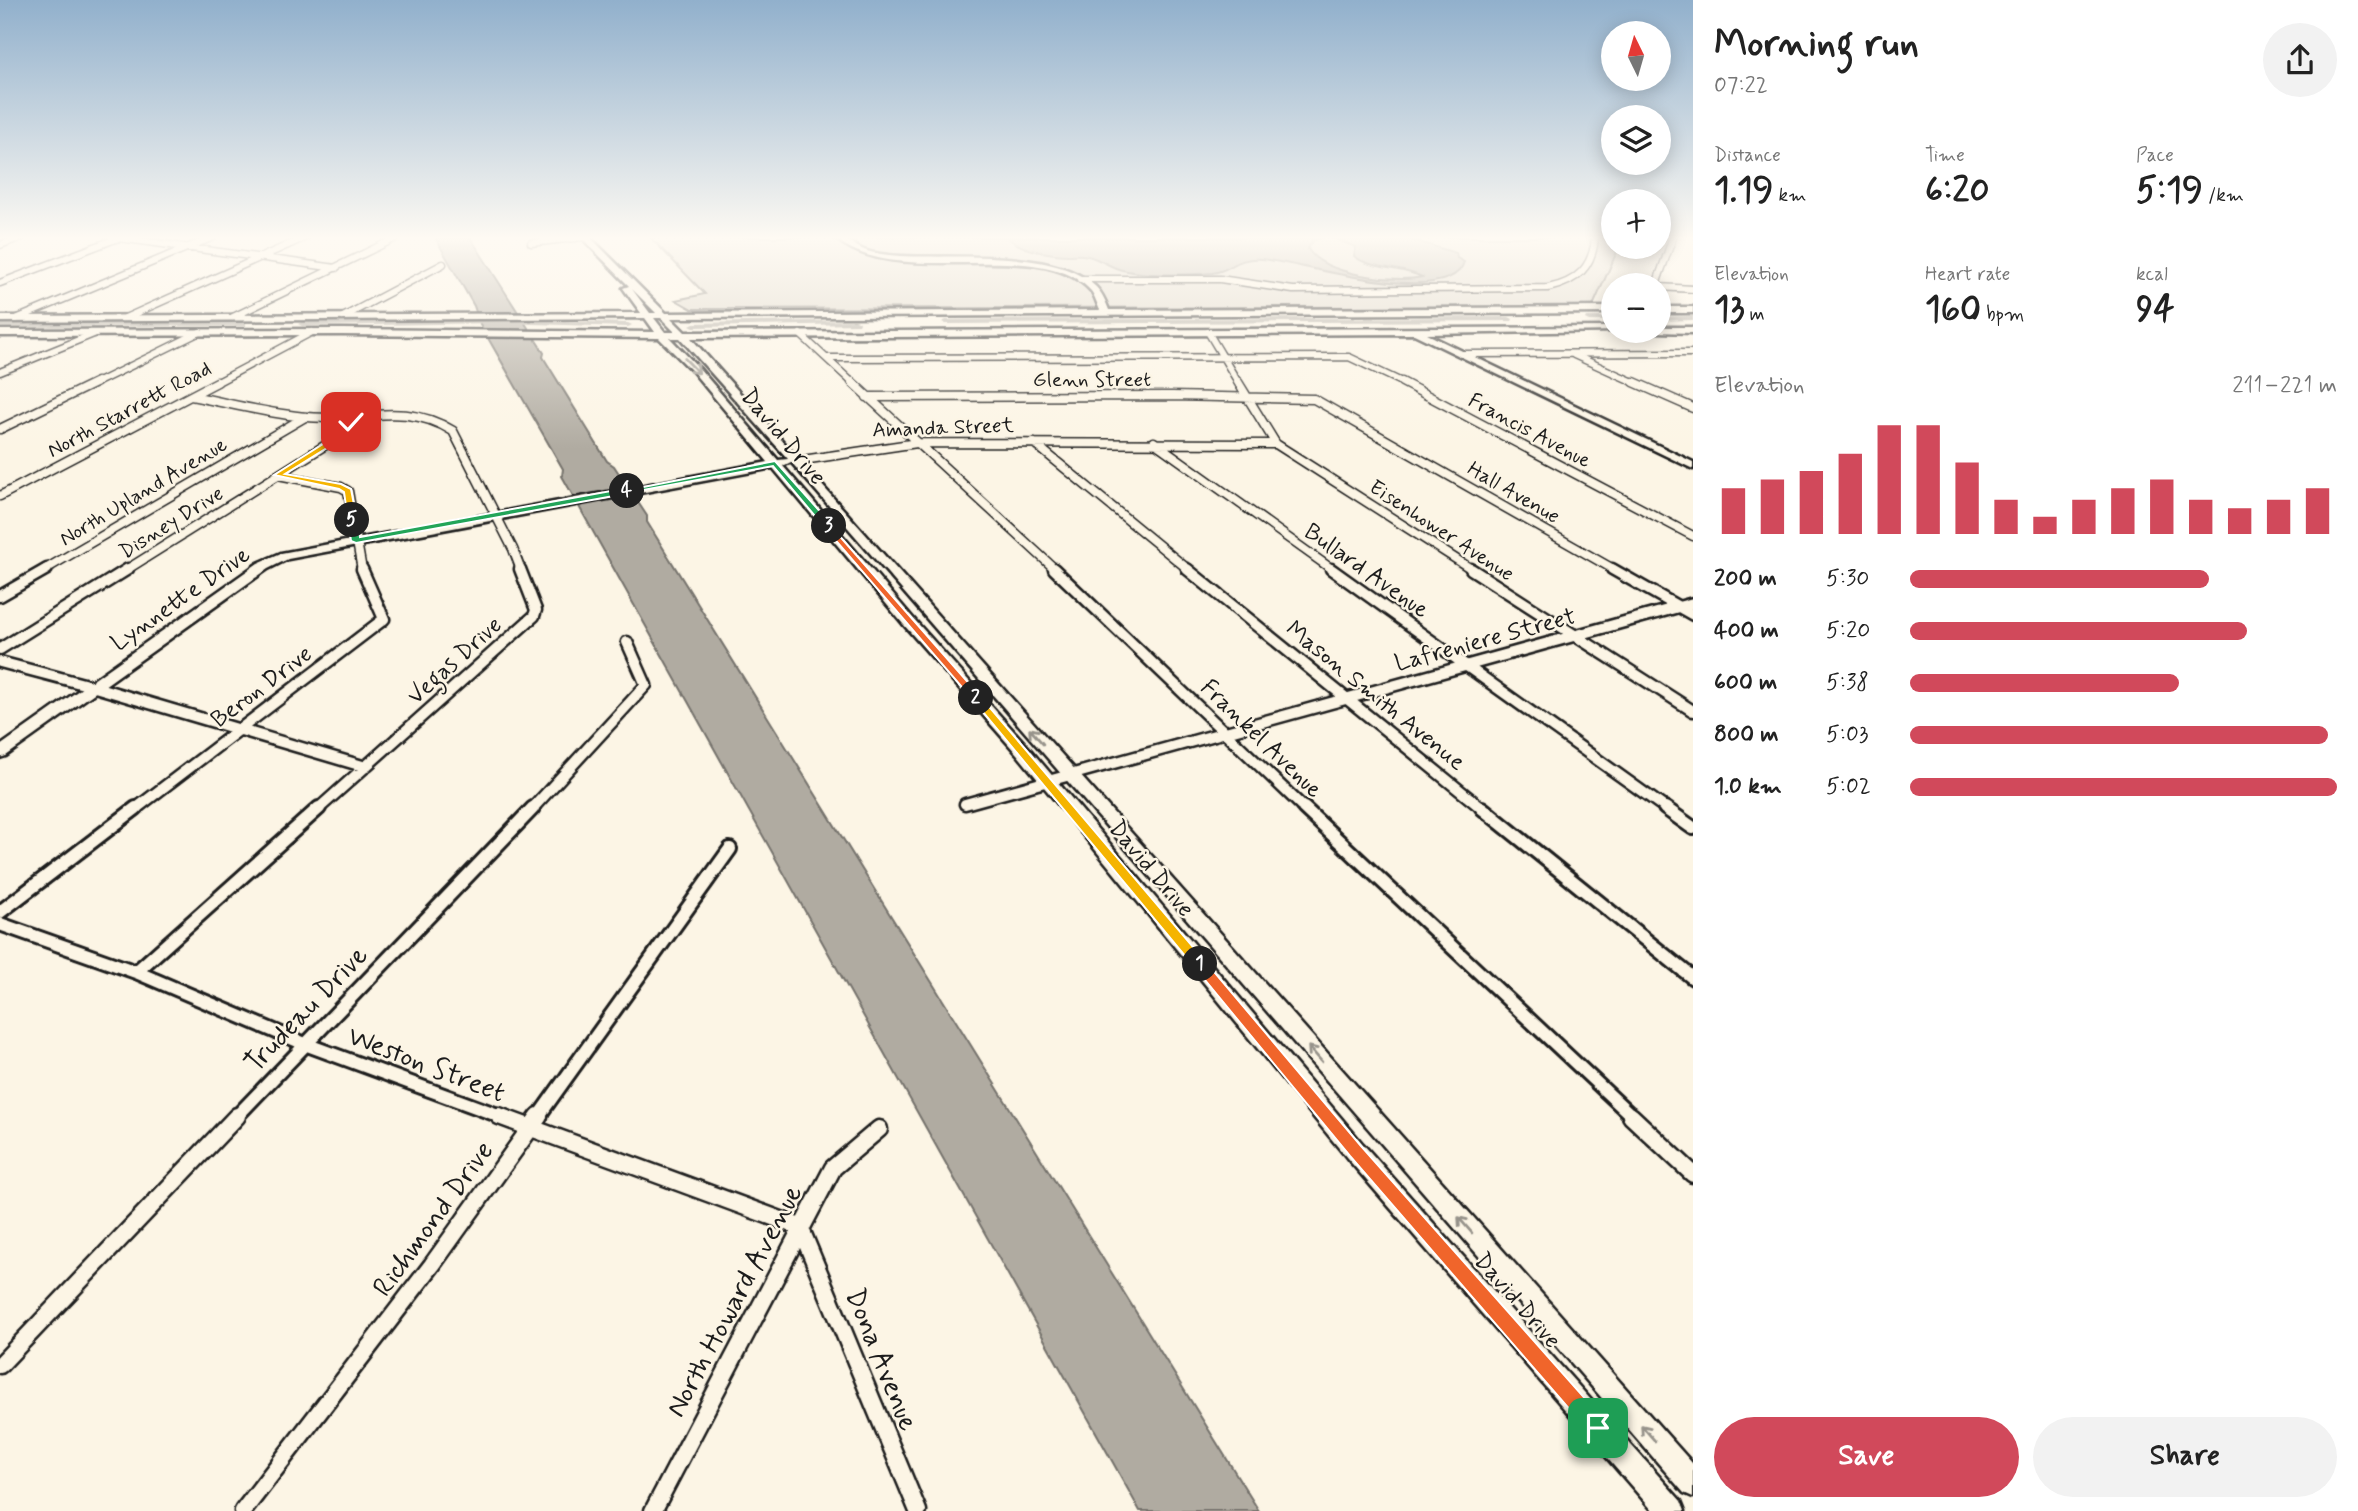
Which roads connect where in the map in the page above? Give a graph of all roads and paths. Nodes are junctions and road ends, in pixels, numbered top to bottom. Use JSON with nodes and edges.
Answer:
{"nodes":[{"id":1,"x":42,"y":308,"type":"edge"},
{"id":2,"x":149,"y":308,"type":"edge"},
{"id":3,"x":253,"y":308,"type":"edge"},
{"id":4,"x":361,"y":308,"type":"edge"},
{"id":5,"x":649,"y":308,"type":"edge"},
{"id":6,"x":1103,"y":308,"type":"edge"},
{"id":7,"x":1500,"y":310,"type":"junction"},
{"id":8,"x":1572,"y":310,"type":"junction"},
{"id":9,"x":1601,"y":310,"type":"edge"},
{"id":10,"x":1671,"y":310,"type":"edge"},
{"id":11,"x":1693,"y":310,"type":"edge"},
{"id":12,"x":1105,"y":312,"type":"junction"},
{"id":13,"x":860,"y":313,"type":"junction"},
{"id":14,"x":948,"y":313,"type":"junction"},
{"id":15,"x":655,"y":314,"type":"junction"},
{"id":16,"x":712,"y":314,"type":"junction"},
{"id":17,"x":608,"y":315,"type":"junction"},
{"id":18,"x":233,"y":317,"type":"junction"},
{"id":19,"x":256,"y":317,"type":"junction"},
{"id":20,"x":309,"y":317,"type":"junction"},
{"id":21,"x":343,"y":317,"type":"junction"},
{"id":22,"x":16,"y":318,"type":"junction"},
{"id":23,"x":125,"y":318,"type":"junction"},
{"id":24,"x":0,"y":319,"type":"edge"},
{"id":25,"x":1601,"y":328,"type":"edge"},
{"id":26,"x":1601,"y":330,"type":"edge"},
{"id":27,"x":1671,"y":330,"type":"edge"},
{"id":28,"x":1693,"y":330,"type":"edge"},
{"id":29,"x":1511,"y":331,"type":"junction"},
{"id":30,"x":200,"y":332,"type":"junction"},
{"id":31,"x":230,"y":332,"type":"junction"},
{"id":32,"x":298,"y":332,"type":"junction"},
{"id":33,"x":312,"y":332,"type":"junction"},
{"id":34,"x":1414,"y":332,"type":"junction"},
{"id":35,"x":0,"y":333,"type":"edge"},
{"id":36,"x":96,"y":333,"type":"junction"},
{"id":37,"x":954,"y":333,"type":"junction"},
{"id":38,"x":718,"y":334,"type":"junction"},
{"id":39,"x":800,"y":334,"type":"junction"},
{"id":40,"x":866,"y":334,"type":"junction"},
{"id":41,"x":588,"y":335,"type":"junction"},
{"id":42,"x":662,"y":335,"type":"junction"},
{"id":43,"x":682,"y":335,"type":"junction"},
{"id":44,"x":1210,"y":336,"type":"junction"},
{"id":45,"x":1673,"y":353,"type":"junction"},
{"id":46,"x":1693,"y":353,"type":"edge"},
{"id":47,"x":1461,"y":354,"type":"junction"},
{"id":48,"x":1571,"y":354,"type":"junction"},
{"id":49,"x":1222,"y":355,"type":"junction"},
{"id":50,"x":826,"y":358,"type":"junction"},
{"id":51,"x":1693,"y":361,"type":"edge"},
{"id":52,"x":0,"y":372,"type":"edge"},
{"id":53,"x":191,"y":396,"type":"junction"},
{"id":54,"x":867,"y":397,"type":"junction"},
{"id":55,"x":1248,"y":397,"type":"junction"},
{"id":56,"x":1317,"y":401,"type":"joint"},
{"id":57,"x":1693,"y":408,"type":"edge"},
{"id":58,"x":305,"y":417,"type":"junction"},
{"id":59,"x":351,"y":418,"type":"junction"},
{"id":60,"x":0,"y":429,"type":"edge"},
{"id":61,"x":1154,"y":442,"type":"junction"},
{"id":62,"x":917,"y":443,"type":"junction"},
{"id":63,"x":1034,"y":443,"type":"junction"},
{"id":64,"x":1276,"y":444,"type":"junction"},
{"id":65,"x":796,"y":461,"type":"junction"},
{"id":66,"x":775,"y":463,"type":"junction"},
{"id":67,"x":1693,"y":466,"type":"edge"},
{"id":68,"x":278,"y":475,"type":"junction"},
{"id":69,"x":0,"y":496,"type":"edge"},
{"id":70,"x":574,"y":500,"type":"joint"},
{"id":71,"x":495,"y":515,"type":"junction"},
{"id":72,"x":1693,"y":536,"type":"edge"},
{"id":73,"x":356,"y":541,"type":"junction"},
{"id":74,"x":910,"y":592,"type":"junction"},
{"id":75,"x":0,"y":596,"type":"edge"},
{"id":76,"x":888,"y":597,"type":"junction"},
{"id":77,"x":1693,"y":603,"type":"edge"},
{"id":78,"x":1679,"y":607,"type":"junction"},
{"id":79,"x":1693,"y":615,"type":"edge"},
{"id":80,"x":1576,"y":635,"type":"junction"},
{"id":81,"x":627,"y":642,"type":"dead end"},
{"id":82,"x":0,"y":649,"type":"edge"},
{"id":83,"x":0,"y":663,"type":"edge"},
{"id":84,"x":1466,"y":665,"type":"junction"},
{"id":85,"x":95,"y":687,"type":"junction"},
{"id":86,"x":1346,"y":699,"type":"junction"},
{"id":87,"x":1693,"y":710,"type":"edge"},
{"id":88,"x":237,"y":731,"type":"junction"},
{"id":89,"x":1224,"y":733,"type":"junction"},
{"id":90,"x":0,"y":752,"type":"edge"},
{"id":91,"x":366,"y":767,"type":"junction"},
{"id":92,"x":1069,"y":774,"type":"junction"},
{"id":93,"x":1047,"y":781,"type":"junction"},
{"id":94,"x":965,"y":804,"type":"dead end"},
{"id":95,"x":1693,"y":828,"type":"edge"},
{"id":96,"x":730,"y":849,"type":"dead end"},
{"id":97,"x":0,"y":912,"type":"edge"},
{"id":98,"x":0,"y":924,"type":"edge"},
{"id":99,"x":136,"y":972,"type":"junction"},
{"id":100,"x":1693,"y":978,"type":"edge"},
{"id":101,"x":305,"y":1044,"type":"junction"},
{"id":102,"x":531,"y":1128,"type":"junction"},
{"id":103,"x":879,"y":1129,"type":"dead end"},
{"id":104,"x":1693,"y":1174,"type":"edge"},
{"id":105,"x":800,"y":1227,"type":"junction"},
{"id":106,"x":0,"y":1365,"type":"edge"},
{"id":107,"x":1693,"y":1484,"type":"edge"},
{"id":108,"x":243,"y":1511,"type":"edge"},
{"id":109,"x":653,"y":1511,"type":"edge"},
{"id":110,"x":918,"y":1511,"type":"edge"},
{"id":111,"x":1671,"y":1511,"type":"edge"}],
"edges":[{"from":1,"to":22,"type":"street"},
{"from":2,"to":23,"type":"street"},
{"from":3,"to":18,"type":"street"},
{"from":4,"to":21,"type":"street"},
{"from":5,"to":15,"type":"main road","name":"David Drive"},
{"from":6,"to":12,"type":"main road"},
{"from":7,"to":8,"type":"main road"},
{"from":7,"to":12,"type":"main road"},
{"from":7,"to":29,"type":"main road"},
{"from":8,"to":9,"type":"main road"},
{"from":8,"to":25,"type":"main road"},
{"from":10,"to":11,"type":"main road"},
{"from":12,"to":14,"type":"main road"},
{"from":13,"to":14,"type":"main road"},
{"from":13,"to":16,"type":"main road"},
{"from":13,"to":40,"type":"main road"},
{"from":14,"to":37,"type":"main road"},
{"from":15,"to":16,"type":"main road"},
{"from":15,"to":17,"type":"main road"},
{"from":15,"to":42,"type":"main road","name":"David Drive"},
{"from":15,"to":43,"type":"main road","name":"David Drive"},
{"from":16,"to":38,"type":"main road"},
{"from":17,"to":21,"type":"main road"},
{"from":17,"to":41,"type":"main road"},
{"from":18,"to":19,"type":"main road"},
{"from":18,"to":23,"type":"main road"},
{"from":19,"to":20,"type":"main road"},
{"from":19,"to":31,"type":"main road"},
{"from":20,"to":21,"type":"main road"},
{"from":20,"to":32,"type":"main road"},
{"from":22,"to":23,"type":"main road"},
{"from":22,"to":24,"type":"main road"},
{"from":26,"to":29,"type":"main road"},
{"from":27,"to":28,"type":"main road"},
{"from":29,"to":34,"type":"main road"},
{"from":30,"to":31,"type":"main road"},
{"from":30,"to":36,"type":"main road"},
{"from":30,"to":60,"type":"street"},
{"from":31,"to":32,"type":"main road"},
{"from":32,"to":33,"type":"main road"},
{"from":33,"to":41,"type":"main road"},
{"from":33,"to":53,"type":"street","name":"North Starrett Road"},
{"from":34,"to":44,"type":"main road"},
{"from":34,"to":47,"type":"main road"},
{"from":35,"to":36,"type":"main road"},
{"from":36,"to":52,"type":"street"},
{"from":37,"to":40,"type":"main road"},
{"from":37,"to":44,"type":"main road"},
{"from":38,"to":39,"type":"main road"},
{"from":38,"to":43,"type":"main road"},
{"from":39,"to":40,"type":"main road"},
{"from":39,"to":50,"type":"street","name":"Frankel Avenue"},
{"from":41,"to":42,"type":"main road"},
{"from":42,"to":43,"type":"main road"},
{"from":42,"to":66,"type":"main road","name":"David Drive","one_way":true},
{"from":43,"to":65,"type":"main road","name":"David Drive"},
{"from":44,"to":49,"type":"street","name":"Eisenhower Avenue"},
{"from":45,"to":46,"type":"street"},
{"from":45,"to":48,"type":"street"},
{"from":45,"to":51,"type":"street"},
{"from":47,"to":48,"type":"street"},
{"from":47,"to":67,"type":"main road"},
{"from":48,"to":57,"type":"street"},
{"from":49,"to":50,"type":"street"},
{"from":49,"to":55,"type":"street","name":"Eisenhower Avenue"},
{"from":49,"to":72,"type":"street","name":"Francis Avenue"},
{"from":50,"to":54,"type":"street","name":"Frankel Avenue"},
{"from":53,"to":58,"type":"street","name":"Vegas Drive"},
{"from":53,"to":69,"type":"street","name":"North Starrett Road"},
{"from":54,"to":55,"type":"street","name":"Glenn Street"},
{"from":54,"to":62,"type":"street","name":"Frankel Avenue"},
{"from":55,"to":56,"type":"street","name":"Glenn Street"},
{"from":55,"to":64,"type":"street","name":"Eisenhower Avenue"},
{"from":56,"to":78,"type":"street","name":"Hall Avenue"},
{"from":58,"to":59,"type":"street","name":"Vegas Drive"},
{"from":58,"to":75,"type":"street","name":"North Upland Avenue"},
{"from":59,"to":68,"type":"street","name":"Disney Drive"},
{"from":59,"to":71,"type":"street","name":"Vegas Drive"},
{"from":61,"to":63,"type":"street","name":"Amanda Street"},
{"from":61,"to":64,"type":"street","name":"Amanda Street"},
{"from":61,"to":84,"type":"street","name":"Bullard Avenue"},
{"from":62,"to":63,"type":"street","name":"Amanda Street"},
{"from":62,"to":65,"type":"street","name":"Amanda Street"},
{"from":62,"to":89,"type":"street","name":"Frankel Avenue"},
{"from":63,"to":86,"type":"street","name":"Mason Smith Avenue"},
{"from":64,"to":80,"type":"street","name":"Eisenhower Avenue"},
{"from":65,"to":66,"type":"main road","name":"Amanda Street"},
{"from":65,"to":74,"type":"main road","name":"David Drive"},
{"from":66,"to":70,"type":"main road","name":"Amanda Street"},
{"from":66,"to":76,"type":"main road","name":"David Drive"},
{"from":68,"to":73,"type":"street","name":"Beron Drive"},
{"from":68,"to":82,"type":"street","name":"Disney Drive"},
{"from":70,"to":71,"type":"main road","name":"Lynnette Drive"},
{"from":71,"to":73,"type":"main road","name":"Lynnette Drive"},
{"from":71,"to":91,"type":"street","name":"Vegas Drive"},
{"from":73,"to":85,"type":"main road","name":"Lynnette Drive"},
{"from":73,"to":88,"type":"street","name":"Beron Drive"},
{"from":74,"to":76,"type":"main road"},
{"from":92,"to":74,"type":"main road","name":"David Drive","one_way":true},
{"from":76,"to":93,"type":"main road","name":"David Drive"},
{"from":77,"to":78,"type":"street","name":"Lafreniere Street"},
{"from":78,"to":79,"type":"street","name":"Hall Avenue"},
{"from":78,"to":80,"type":"street","name":"Lafreniere Street"},
{"from":80,"to":84,"type":"street","name":"Lafreniere Street"},
{"from":80,"to":87,"type":"street","name":"Eisenhower Avenue"},
{"from":81,"to":101,"type":"street","name":"Trudeau Drive"},
{"from":83,"to":85,"type":"street"},
{"from":84,"to":86,"type":"street","name":"Lafreniere Street"},
{"from":84,"to":95,"type":"street","name":"Bullard Avenue"},
{"from":85,"to":88,"type":"street"},
{"from":85,"to":90,"type":"main road","name":"Lynnette Drive"},
{"from":86,"to":89,"type":"street","name":"Lafreniere Street"},
{"from":86,"to":100,"type":"street","name":"Mason Smith Avenue"},
{"from":88,"to":91,"type":"street"},
{"from":88,"to":97,"type":"street","name":"Beron Drive"},
{"from":89,"to":92,"type":"street","name":"Lafreniere Street"},
{"from":89,"to":104,"type":"street","name":"Frankel Avenue"},
{"from":91,"to":99,"type":"street","name":"Vegas Drive"},
{"from":92,"to":93,"type":"street","name":"Lafreniere Street"},
{"from":107,"to":92,"type":"main road","name":"David Drive","one_way":true},
{"from":93,"to":94,"type":"street","name":"Lafreniere Street"},
{"from":93,"to":111,"type":"main road","name":"David Drive"},
{"from":96,"to":102,"type":"street","name":"Richmond Drive"},
{"from":98,"to":99,"type":"street","name":"Weston Street"},
{"from":99,"to":101,"type":"street","name":"Weston Street"},
{"from":101,"to":102,"type":"street","name":"Weston Street"},
{"from":101,"to":106,"type":"street","name":"Trudeau Drive"},
{"from":102,"to":105,"type":"street","name":"Weston Street"},
{"from":102,"to":108,"type":"street","name":"Richmond Drive"},
{"from":103,"to":105,"type":"street","name":"North Howard Avenue"},
{"from":105,"to":109,"type":"street","name":"North Howard Avenue"},
{"from":105,"to":110,"type":"street","name":"Dona Avenue"}]}
